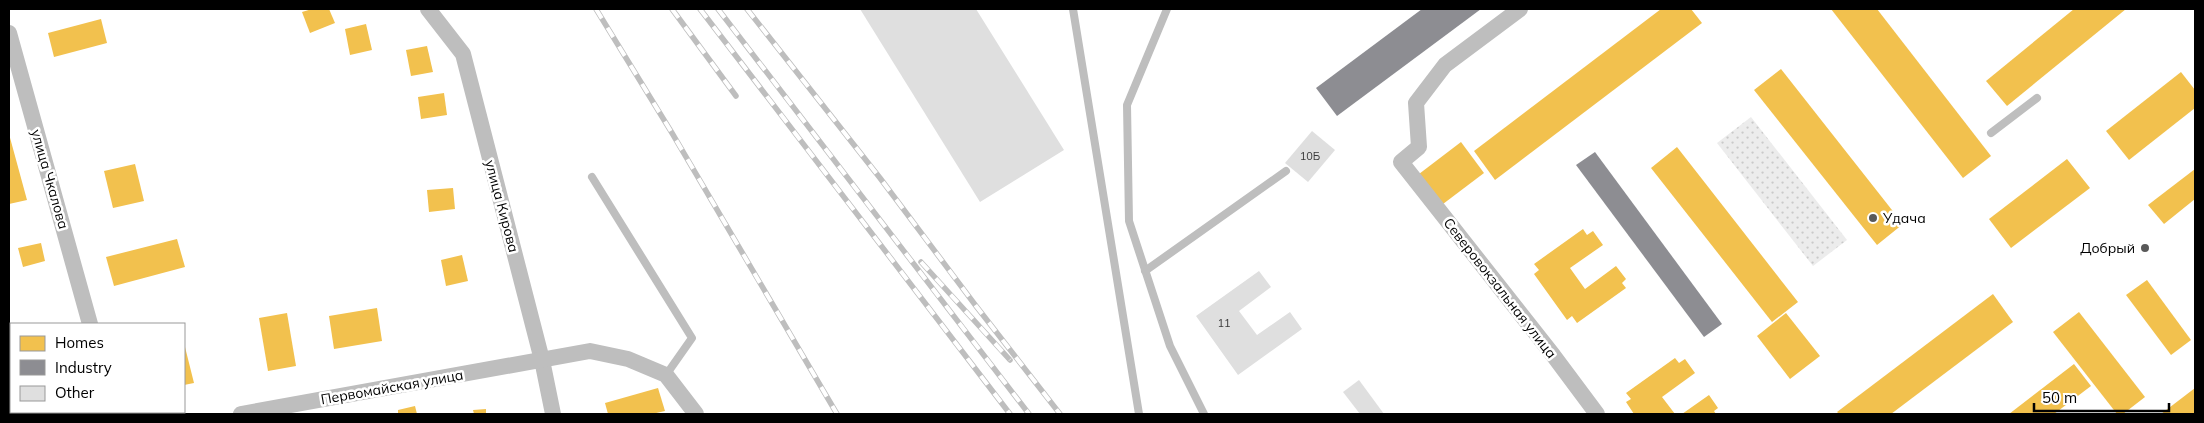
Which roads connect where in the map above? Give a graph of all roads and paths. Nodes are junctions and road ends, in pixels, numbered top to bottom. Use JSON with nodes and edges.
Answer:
{"nodes":[{"id":1,"x":428,"y":9,"type":"edge"},
{"id":2,"x":1073,"y":9,"type":"edge"},
{"id":3,"x":1167,"y":9,"type":"edge"},
{"id":4,"x":1520,"y":9,"type":"edge"},
{"id":5,"x":9,"y":34,"type":"edge"},
{"id":6,"x":2037,"y":98,"type":"dead end"},
{"id":7,"x":1990,"y":133,"type":"dead end"},
{"id":8,"x":1286,"y":171,"type":"dead end"},
{"id":9,"x":592,"y":177,"type":"dead end"},
{"id":10,"x":1145,"y":270,"type":"junction"},
{"id":11,"x":90,"y":323,"type":"edge"},
{"id":12,"x":542,"y":360,"type":"junction"},
{"id":13,"x":666,"y":375,"type":"junction"},
{"id":14,"x":241,"y":414,"type":"edge"},
{"id":15,"x":553,"y":414,"type":"edge"},
{"id":16,"x":696,"y":414,"type":"edge"},
{"id":17,"x":1139,"y":414,"type":"edge"},
{"id":18,"x":1204,"y":414,"type":"edge"},
{"id":19,"x":1597,"y":414,"type":"edge"}],
"edges":[{"from":1,"to":12,"type":"street","name":"улица Кирова"},
{"from":2,"to":17,"type":"lane"},
{"from":3,"to":10,"type":"lane"},
{"from":4,"to":19,"type":"street","name":"Северовокзальная улица"},
{"from":5,"to":11,"type":"street","name":"улица Чкалова"},
{"from":6,"to":7,"type":"lane"},
{"from":8,"to":10,"type":"lane"},
{"from":9,"to":13,"type":"lane"},
{"from":10,"to":18,"type":"lane"},
{"from":12,"to":13,"type":"street","name":"Первомайская улица"},
{"from":12,"to":14,"type":"street","name":"Первомайская улица"},
{"from":12,"to":15,"type":"street","name":"улица Кирова"},
{"from":13,"to":16,"type":"street"}]}
